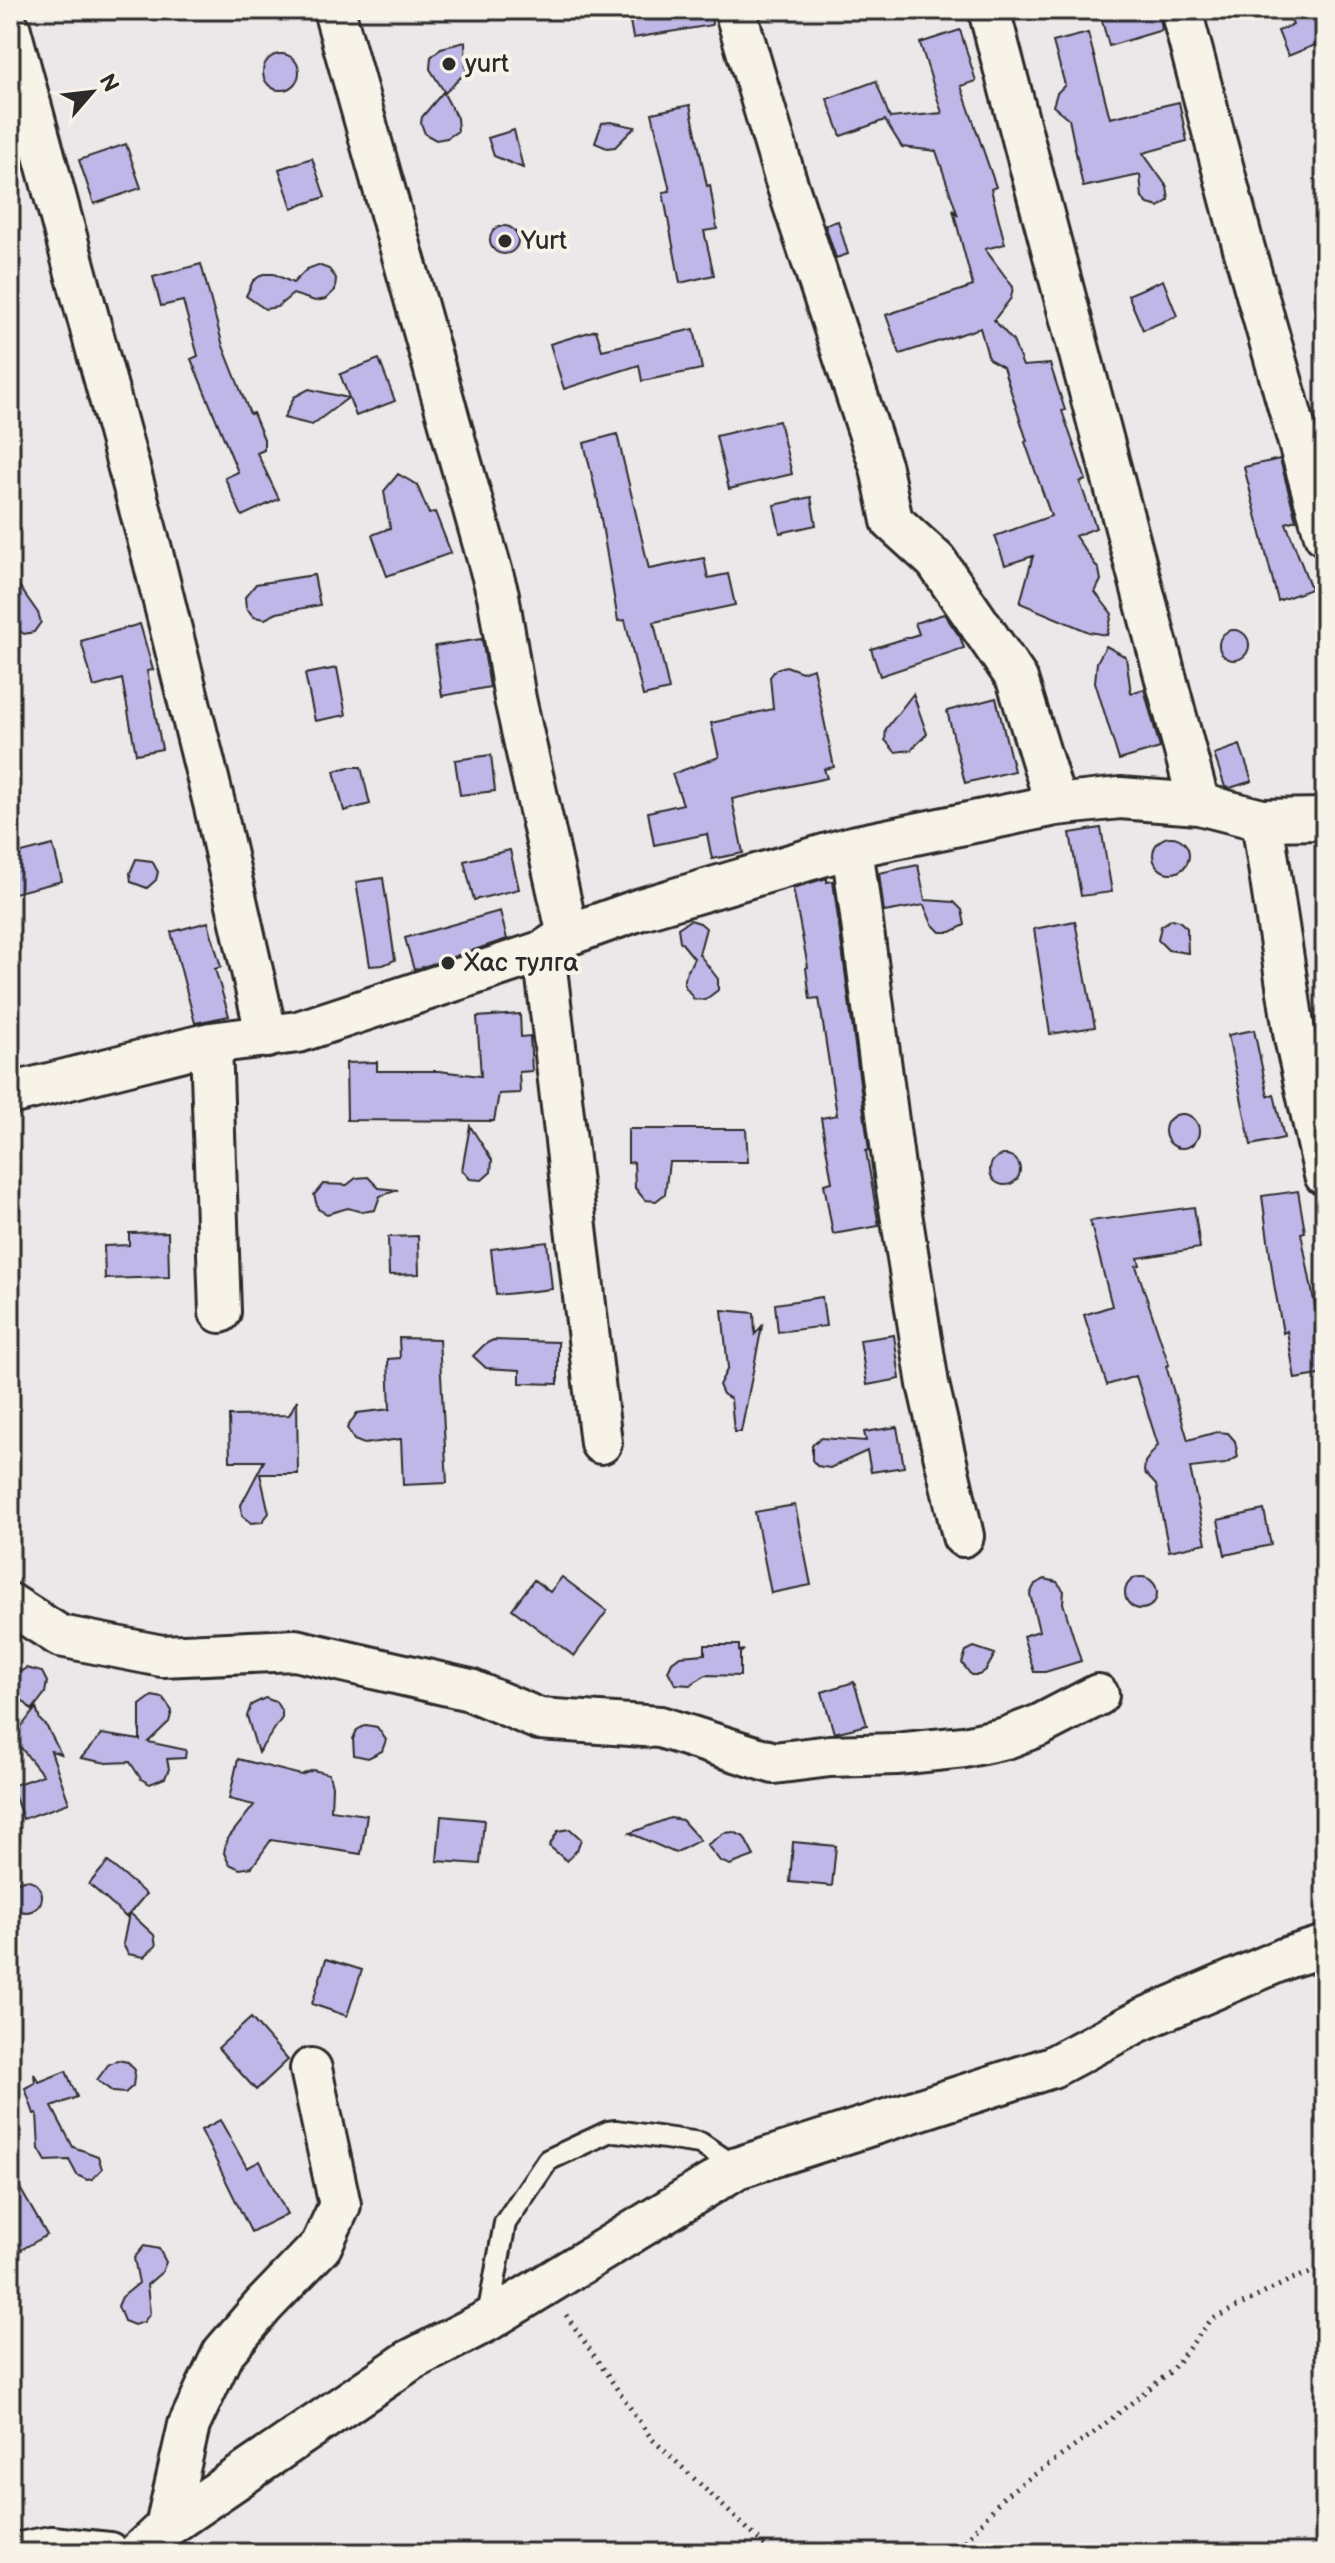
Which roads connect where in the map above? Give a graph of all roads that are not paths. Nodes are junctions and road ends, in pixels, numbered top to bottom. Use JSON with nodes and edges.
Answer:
{"nodes":[{"id":1,"x":334,"y":10,"type":"edge"},
{"id":2,"x":735,"y":10,"type":"edge"},
{"id":3,"x":989,"y":10,"type":"edge"},
{"id":4,"x":1181,"y":10,"type":"edge"},
{"id":5,"x":10,"y":30,"type":"edge"},
{"id":6,"x":1325,"y":535,"type":"edge"},
{"id":7,"x":1199,"y":804,"type":"junction"},
{"id":8,"x":1056,"y":805,"type":"junction"},
{"id":9,"x":1325,"y":819,"type":"edge"},
{"id":10,"x":1262,"y":820,"type":"junction"},
{"id":11,"x":852,"y":847,"type":"junction"},
{"id":12,"x":556,"y":943,"type":"junction"},
{"id":13,"x":267,"y":1037,"type":"junction"},
{"id":14,"x":211,"y":1043,"type":"junction"},
{"id":15,"x":10,"y":1094,"type":"edge"},
{"id":16,"x":1325,"y":1175,"type":"edge"},
{"id":17,"x":220,"y":1312,"type":"dead end"},
{"id":18,"x":601,"y":1443,"type":"dead end"},
{"id":19,"x":963,"y":1536,"type":"dead end"},
{"id":20,"x":10,"y":1604,"type":"edge"},
{"id":21,"x":1098,"y":1695,"type":"dead end"},
{"id":22,"x":1325,"y":1946,"type":"edge"},
{"id":23,"x":311,"y":2069,"type":"dead end"},
{"id":24,"x":737,"y":2168,"type":"junction"},
{"id":25,"x":487,"y":2321,"type":"junction"},
{"id":26,"x":152,"y":2540,"type":"edge"},
{"id":27,"x":20,"y":2553,"type":"edge"},
{"id":28,"x":109,"y":2553,"type":"edge"}],
"edges":[{"from":1,"to":12,"type":"street"},
{"from":2,"to":8,"type":"street"},
{"from":3,"to":7,"type":"street"},
{"from":4,"to":6,"type":"street"},
{"from":5,"to":13,"type":"street"},
{"from":7,"to":8,"type":"street"},
{"from":7,"to":10,"type":"street"},
{"from":8,"to":11,"type":"street"},
{"from":9,"to":10,"type":"street"},
{"from":10,"to":16,"type":"street"},
{"from":11,"to":12,"type":"street"},
{"from":11,"to":19,"type":"street"},
{"from":12,"to":13,"type":"street"},
{"from":12,"to":18,"type":"street"},
{"from":13,"to":14,"type":"street"},
{"from":14,"to":15,"type":"street"},
{"from":14,"to":17,"type":"street"},
{"from":20,"to":21,"type":"street"},
{"from":22,"to":24,"type":"street"},
{"from":23,"to":26,"type":"street"},
{"from":24,"to":25,"type":"street"},
{"from":24,"to":25,"type":"lane"},
{"from":25,"to":26,"type":"street"},
{"from":27,"to":28,"type":"street"}]}
